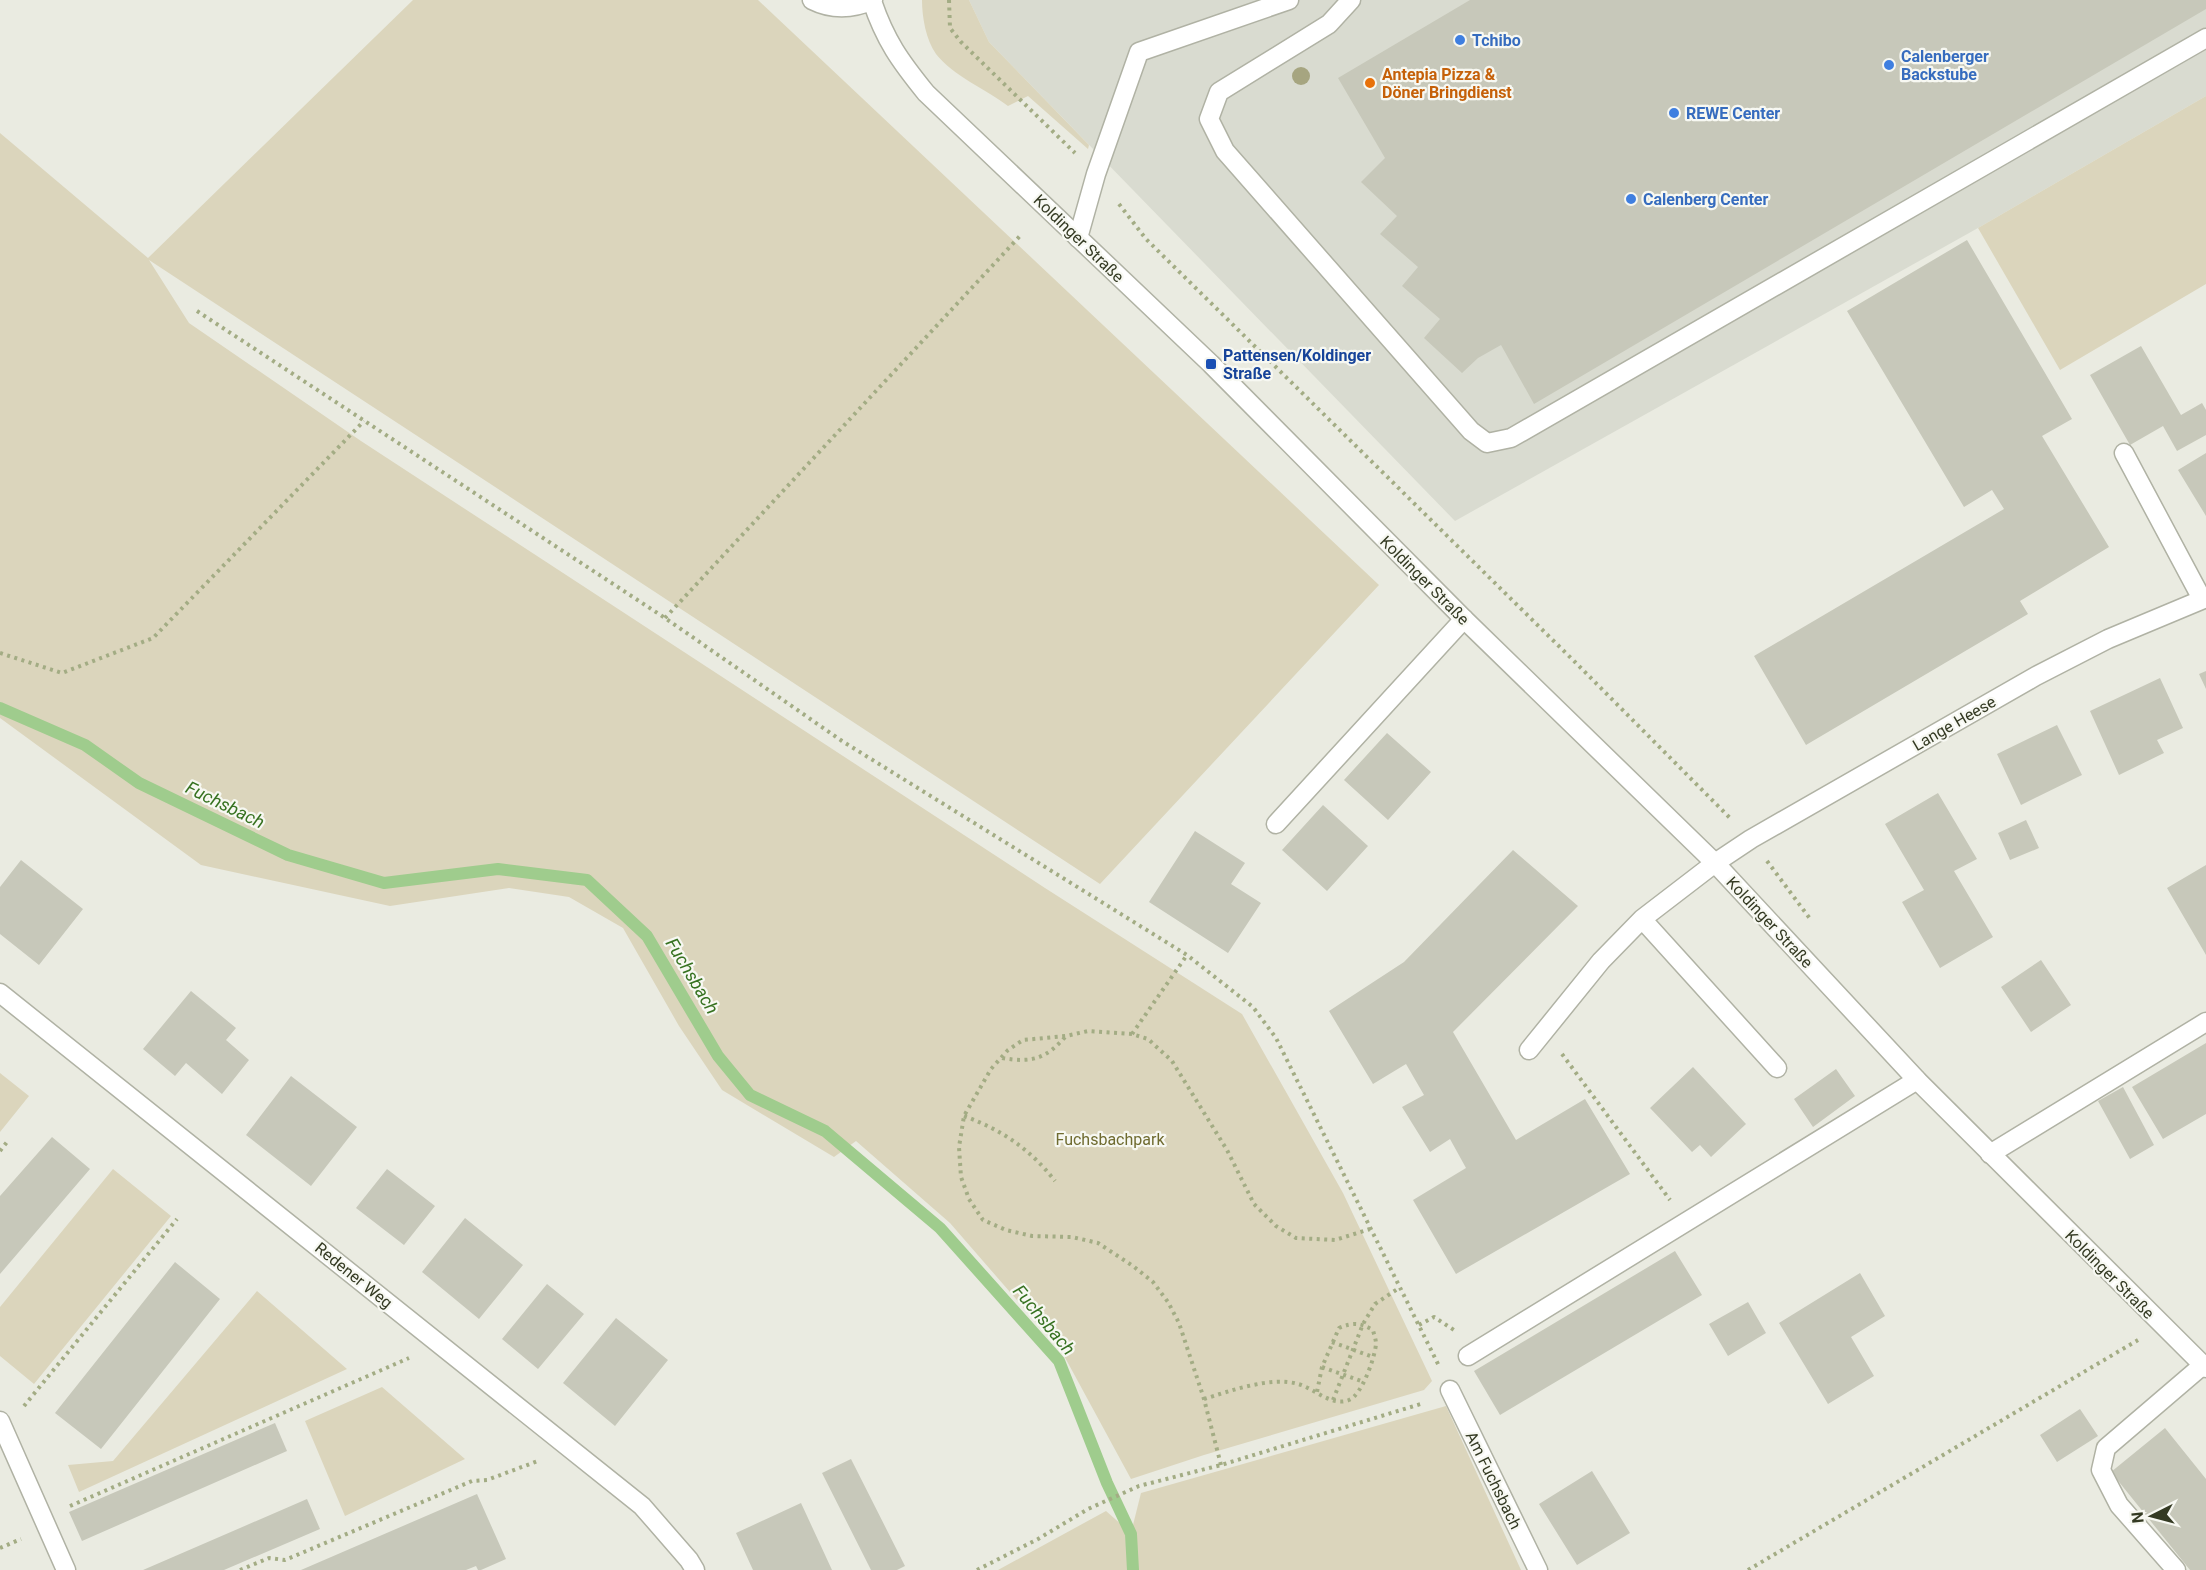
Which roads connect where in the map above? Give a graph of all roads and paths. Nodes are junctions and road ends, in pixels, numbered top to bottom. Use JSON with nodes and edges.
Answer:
{"nodes":[{"id":1,"x":812,"y":0,"type":"edge"},
{"id":2,"x":873,"y":0,"type":"edge"},
{"id":3,"x":949,"y":0,"type":"edge"},
{"id":4,"x":1289,"y":0,"type":"edge"},
{"id":5,"x":1351,"y":0,"type":"edge"},
{"id":6,"x":2206,"y":38,"type":"edge"},
{"id":7,"x":1096,"y":174,"type":"junction"},
{"id":8,"x":1020,"y":236,"type":"dead end"},
{"id":9,"x":1078,"y":238,"type":"junction"},
{"id":10,"x":197,"y":310,"type":"dead end"},
{"id":11,"x":364,"y":421,"type":"junction"},
{"id":12,"x":2124,"y":453,"type":"dead end"},
{"id":13,"x":2204,"y":598,"type":"edge"},
{"id":14,"x":665,"y":618,"type":"junction"},
{"id":15,"x":1464,"y":619,"type":"junction"},
{"id":16,"x":0,"y":653,"type":"edge"},
{"id":17,"x":1276,"y":824,"type":"dead end"},
{"id":18,"x":1751,"y":839,"type":"junction"},
{"id":19,"x":1715,"y":863,"type":"junction"},
{"id":20,"x":1642,"y":919,"type":"junction"},
{"id":21,"x":1815,"y":925,"type":"dead end"},
{"id":22,"x":1187,"y":955,"type":"junction"},
{"id":23,"x":0,"y":993,"type":"edge"},
{"id":24,"x":2206,"y":1022,"type":"edge"},
{"id":25,"x":1544,"y":1030,"type":"junction"},
{"id":26,"x":1132,"y":1034,"type":"junction"},
{"id":27,"x":1066,"y":1036,"type":"junction"},
{"id":28,"x":1529,"y":1050,"type":"dead end"},
{"id":29,"x":1002,"y":1058,"type":"junction"},
{"id":30,"x":1777,"y":1068,"type":"dead end"},
{"id":31,"x":1917,"y":1080,"type":"junction"},
{"id":32,"x":964,"y":1116,"type":"junction"},
{"id":33,"x":7,"y":1142,"type":"dead end"},
{"id":34,"x":0,"y":1151,"type":"edge"},
{"id":35,"x":1990,"y":1154,"type":"junction"},
{"id":36,"x":1055,"y":1181,"type":"dead end"},
{"id":37,"x":1661,"y":1207,"type":"dead end"},
{"id":38,"x":177,"y":1219,"type":"dead end"},
{"id":39,"x":1370,"y":1229,"type":"junction"},
{"id":40,"x":1399,"y":1288,"type":"junction"},
{"id":41,"x":1363,"y":1324,"type":"junction"},
{"id":42,"x":1464,"y":1324,"type":"dead end"},
{"id":43,"x":1419,"y":1325,"type":"junction"},
{"id":44,"x":2162,"y":1326,"type":"junction"},
{"id":45,"x":1332,"y":1342,"type":"junction"},
{"id":46,"x":440,"y":1344,"type":"junction"},
{"id":47,"x":1353,"y":1350,"type":"junction"},
{"id":48,"x":1468,"y":1356,"type":"dead end"},
{"id":49,"x":1373,"y":1357,"type":"junction"},
{"id":50,"x":2205,"y":1366,"type":"edge"},
{"id":51,"x":1322,"y":1367,"type":"junction"},
{"id":52,"x":1343,"y":1375,"type":"junction"},
{"id":53,"x":1364,"y":1382,"type":"junction"},
{"id":54,"x":1450,"y":1390,"type":"junction"},
{"id":55,"x":1317,"y":1392,"type":"junction"},
{"id":56,"x":1204,"y":1400,"type":"junction"},
{"id":57,"x":1333,"y":1400,"type":"junction"},
{"id":58,"x":0,"y":1422,"type":"edge"},
{"id":59,"x":562,"y":1442,"type":"junction"},
{"id":60,"x":1221,"y":1465,"type":"junction"},
{"id":61,"x":43,"y":1518,"type":"junction"},
{"id":62,"x":686,"y":1567,"type":"edge"},
{"id":63,"x":66,"y":1570,"type":"edge"},
{"id":64,"x":240,"y":1570,"type":"edge"},
{"id":65,"x":977,"y":1570,"type":"edge"},
{"id":66,"x":1538,"y":1570,"type":"edge"},
{"id":67,"x":1748,"y":1570,"type":"edge"},
{"id":68,"x":2176,"y":1570,"type":"edge"}],
"edges":[{"from":1,"to":2,"type":"street","name":"Koldinger Straße"},
{"from":2,"to":9,"type":"street","name":"Koldinger Straße"},
{"from":3,"to":7,"type":"path"},
{"from":4,"to":7,"type":"street"},
{"from":5,"to":6,"type":"street"},
{"from":7,"to":9,"type":"street"},
{"from":7,"to":18,"type":"path"},
{"from":8,"to":14,"type":"path"},
{"from":9,"to":15,"type":"street","name":"Koldinger Straße"},
{"from":10,"to":11,"type":"path"},
{"from":11,"to":14,"type":"path"},
{"from":11,"to":16,"type":"path"},
{"from":12,"to":13,"type":"street","name":"Lange Heese"},
{"from":13,"to":18,"type":"street","name":"Lange Heese"},
{"from":14,"to":22,"type":"path"},
{"from":15,"to":17,"type":"street"},
{"from":15,"to":19,"type":"street","name":"Koldinger Straße"},
{"from":18,"to":19,"type":"street","name":"Lange Heese"},
{"from":18,"to":21,"type":"path"},
{"from":19,"to":20,"type":"street","name":"Lange Heese"},
{"from":19,"to":31,"type":"street","name":"Koldinger Straße"},
{"from":20,"to":25,"type":"street","name":"Lange Heese"},
{"from":20,"to":30,"type":"street"},
{"from":22,"to":26,"type":"path"},
{"from":22,"to":39,"type":"path"},
{"from":23,"to":46,"type":"street","name":"Redener Weg"},
{"from":24,"to":35,"type":"street"},
{"from":25,"to":28,"type":"street","name":"Lange Heese"},
{"from":25,"to":37,"type":"path"},
{"from":26,"to":27,"type":"path"},
{"from":26,"to":39,"type":"path"},
{"from":27,"to":29,"type":"path"},
{"from":27,"to":29,"type":"path"},
{"from":29,"to":32,"type":"path"},
{"from":31,"to":35,"type":"street","name":"Koldinger Straße"},
{"from":31,"to":48,"type":"street"},
{"from":32,"to":36,"type":"path"},
{"from":32,"to":56,"type":"path"},
{"from":33,"to":34,"type":"path"},
{"from":35,"to":44,"type":"street","name":"Koldinger Straße"},
{"from":38,"to":58,"type":"path"},
{"from":39,"to":40,"type":"path"},
{"from":40,"to":41,"type":"path"},
{"from":40,"to":43,"type":"path"},
{"from":41,"to":45,"type":"path"},
{"from":41,"to":47,"type":"path"},
{"from":41,"to":49,"type":"path"},
{"from":42,"to":43,"type":"path"},
{"from":43,"to":54,"type":"path"},
{"from":44,"to":50,"type":"street","name":"Koldinger Straße"},
{"from":44,"to":67,"type":"path"},
{"from":45,"to":47,"type":"path"},
{"from":45,"to":51,"type":"path"},
{"from":46,"to":59,"type":"street","name":"Redener Weg"},
{"from":46,"to":61,"type":"path"},
{"from":47,"to":49,"type":"path"},
{"from":47,"to":52,"type":"path"},
{"from":49,"to":53,"type":"path"},
{"from":50,"to":68,"type":"street"},
{"from":51,"to":52,"type":"path"},
{"from":51,"to":55,"type":"path"},
{"from":52,"to":53,"type":"path"},
{"from":52,"to":57,"type":"path"},
{"from":53,"to":57,"type":"path"},
{"from":54,"to":60,"type":"path"},
{"from":54,"to":66,"type":"street","name":"Am Fuchsbach"},
{"from":55,"to":56,"type":"path"},
{"from":55,"to":57,"type":"path"},
{"from":56,"to":60,"type":"path"},
{"from":58,"to":61,"type":"street"},
{"from":59,"to":62,"type":"street","name":"Redener Weg"},
{"from":59,"to":64,"type":"path"},
{"from":60,"to":65,"type":"path"},
{"from":61,"to":63,"type":"street"}]}
